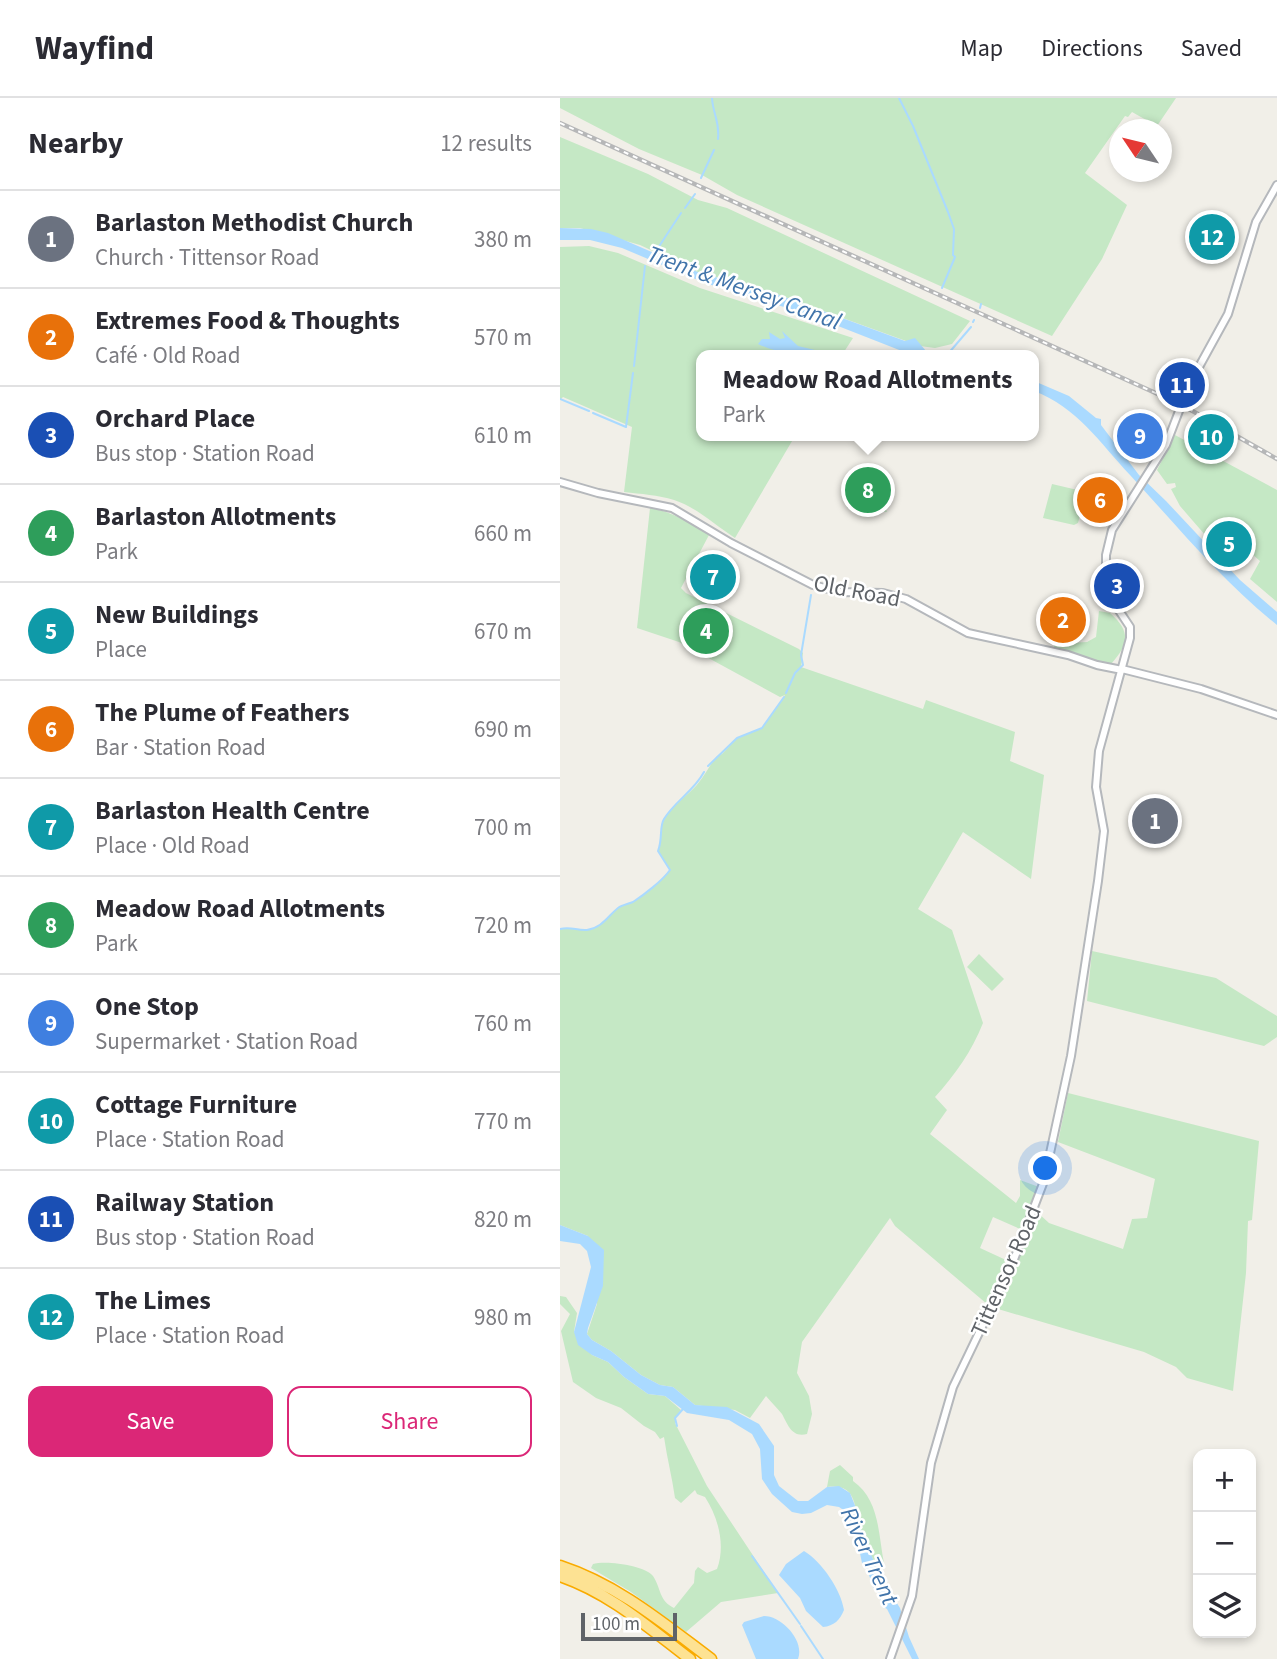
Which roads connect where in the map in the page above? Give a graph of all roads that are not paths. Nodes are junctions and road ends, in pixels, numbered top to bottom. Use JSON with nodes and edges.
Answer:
{"nodes":[{"id":1,"x":1277,"y":185,"type":"edge"},
{"id":2,"x":560,"y":482,"type":"edge"},
{"id":3,"x":1122,"y":670,"type":"junction"},
{"id":4,"x":1277,"y":715,"type":"edge"},
{"id":5,"x":560,"y":1566,"type":"edge"},
{"id":6,"x":560,"y":1576,"type":"edge"},
{"id":7,"x":690,"y":1659,"type":"edge"},
{"id":8,"x":711,"y":1659,"type":"edge"},
{"id":9,"x":890,"y":1659,"type":"edge"}],
"edges":[{"from":1,"to":3,"type":"street","name":"Tittensor Road"},
{"from":2,"to":3,"type":"street","name":"Old Road"},
{"from":3,"to":4,"type":"street","name":"Old Road"},
{"from":3,"to":9,"type":"street","name":"Tittensor Road"},
{"from":5,"to":8,"type":"highway"},
{"from":6,"to":7,"type":"highway"}]}
